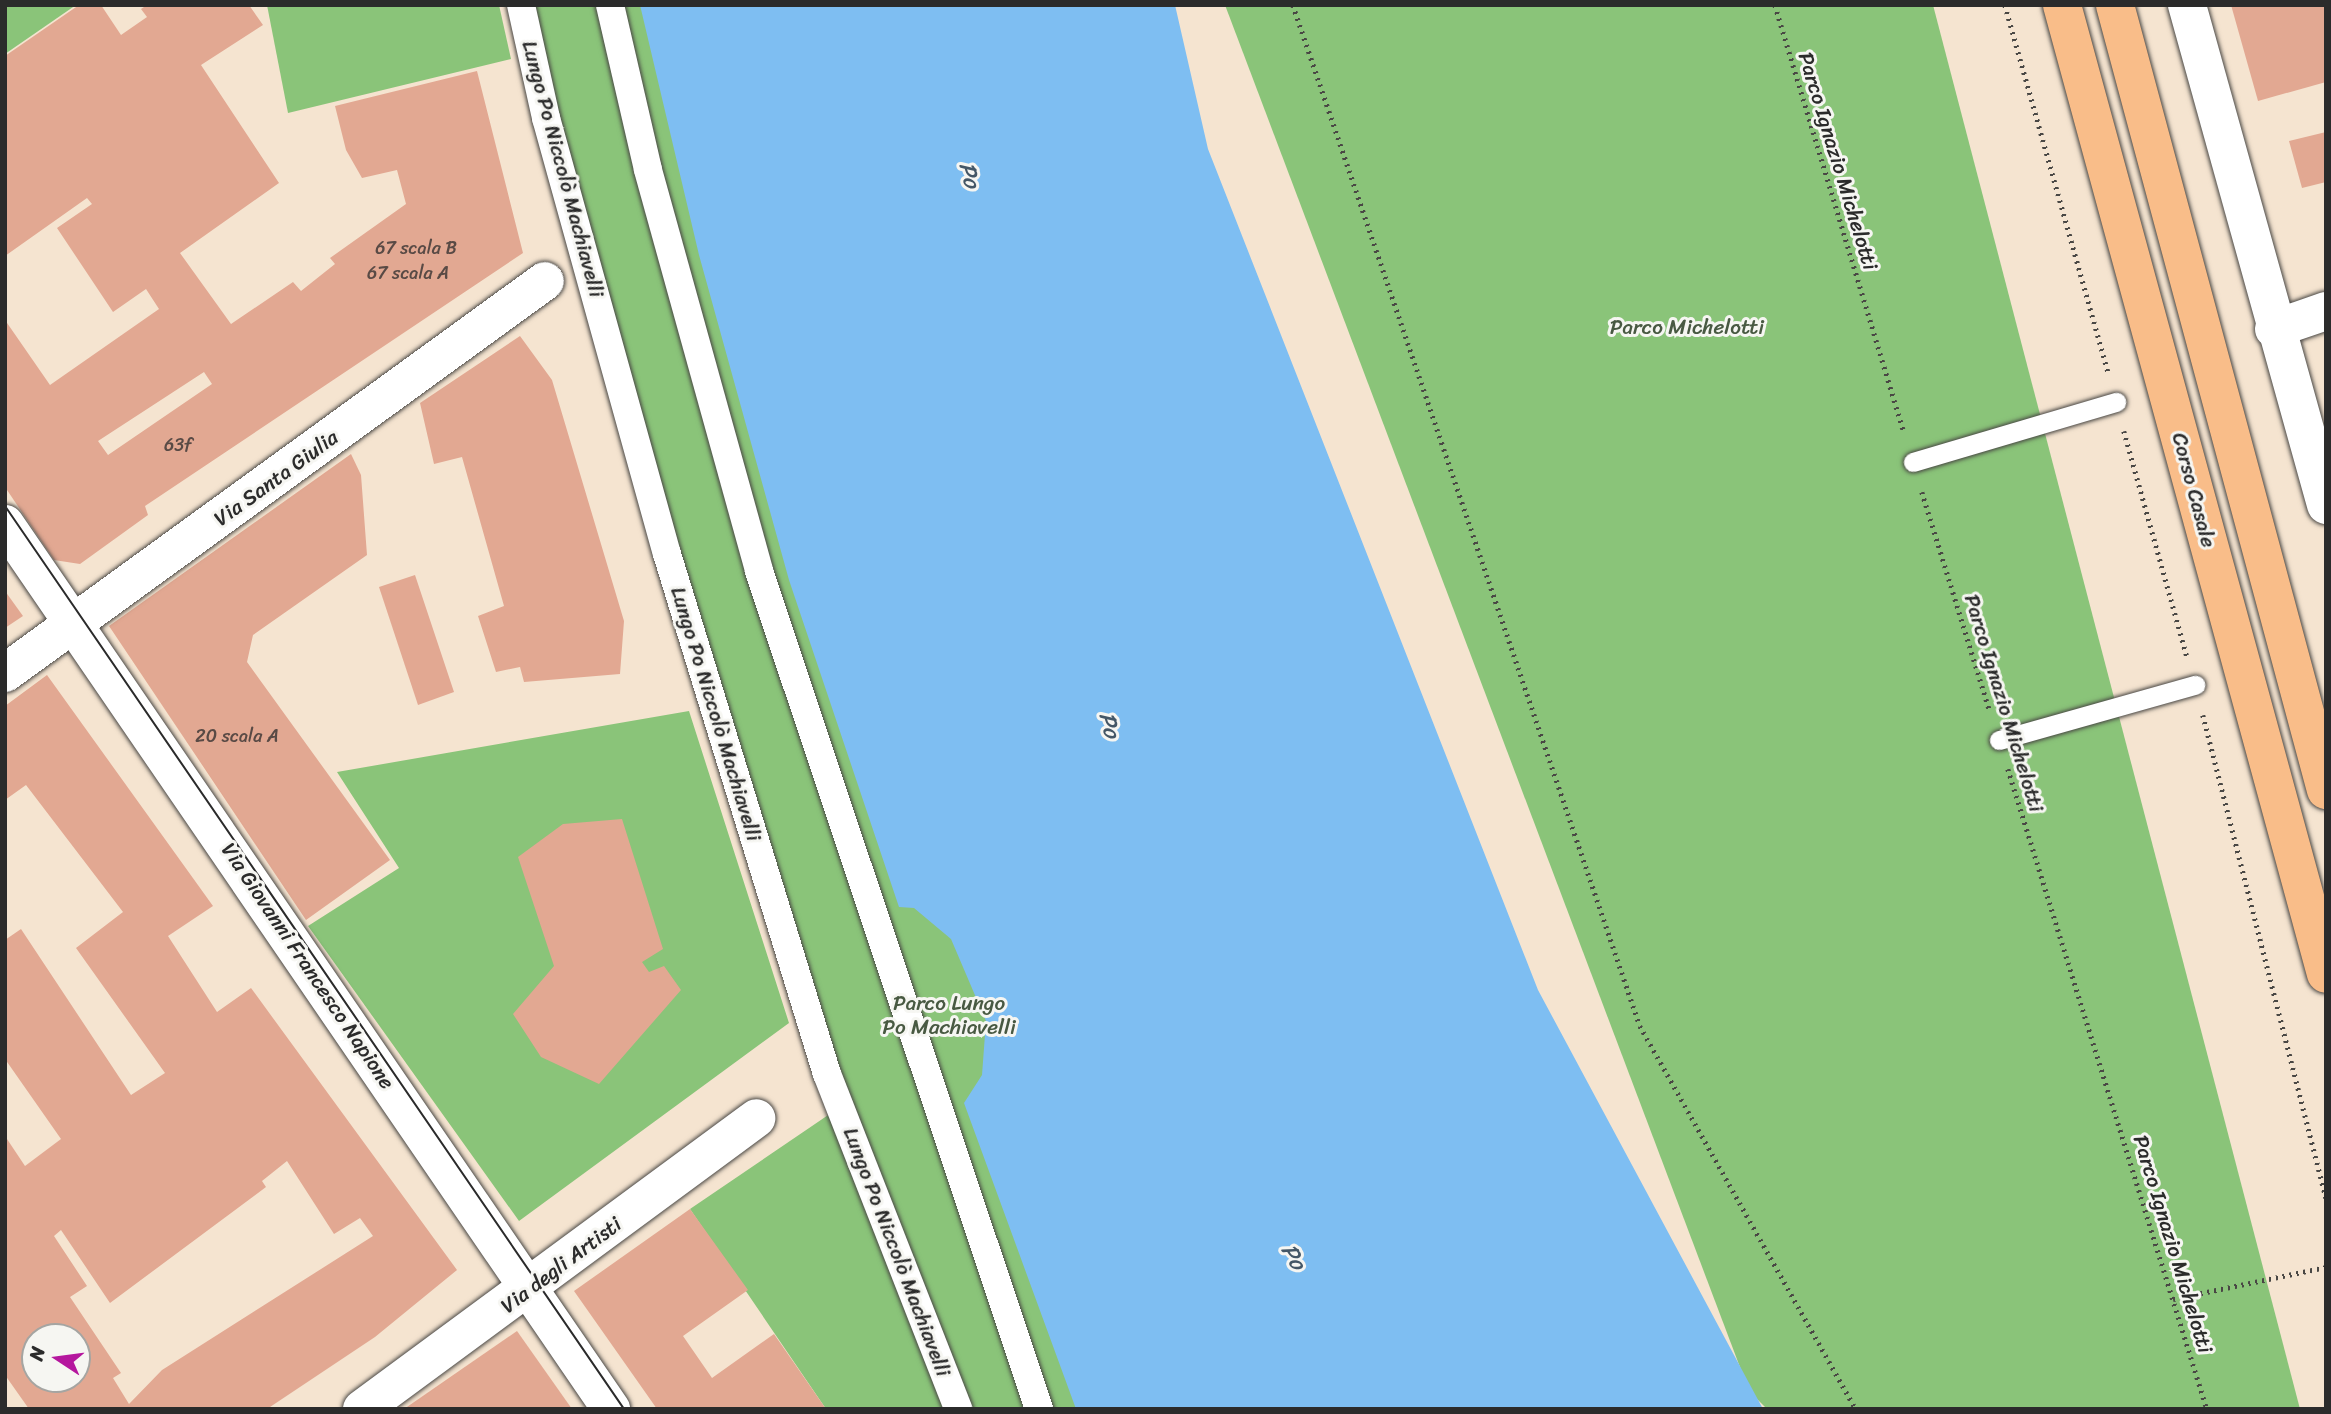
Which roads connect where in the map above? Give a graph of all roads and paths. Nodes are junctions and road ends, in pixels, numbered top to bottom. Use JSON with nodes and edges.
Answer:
{"nodes":[{"id":1,"x":521,"y":5,"type":"edge"},
{"id":2,"x":610,"y":5,"type":"edge"},
{"id":3,"x":1293,"y":5,"type":"edge"},
{"id":4,"x":1774,"y":5,"type":"edge"},
{"id":5,"x":2005,"y":5,"type":"edge"},
{"id":6,"x":2062,"y":5,"type":"edge"},
{"id":7,"x":2115,"y":5,"type":"edge"},
{"id":8,"x":2187,"y":5,"type":"edge"},
{"id":9,"x":545,"y":281,"type":"dead end"},
{"id":10,"x":2326,"y":311,"type":"edge"},
{"id":11,"x":2274,"y":329,"type":"junction"},
{"id":12,"x":2116,"y":402,"type":"junction"},
{"id":13,"x":1913,"y":462,"type":"junction"},
{"id":14,"x":2326,"y":505,"type":"edge"},
{"id":15,"x":5,"y":524,"type":"edge"},
{"id":16,"x":77,"y":625,"type":"junction"},
{"id":17,"x":5,"y":673,"type":"edge"},
{"id":18,"x":2195,"y":685,"type":"junction"},
{"id":19,"x":1999,"y":740,"type":"junction"},
{"id":20,"x":2323,"y":760,"type":"edge"},
{"id":21,"x":2326,"y":974,"type":"edge"},
{"id":22,"x":756,"y":1118,"type":"dead end"},
{"id":23,"x":2326,"y":1199,"type":"edge"},
{"id":24,"x":2326,"y":1266,"type":"edge"},
{"id":25,"x":530,"y":1289,"type":"junction"},
{"id":26,"x":2173,"y":1299,"type":"junction"},
{"id":27,"x":362,"y":1409,"type":"edge"},
{"id":28,"x":611,"y":1409,"type":"edge"},
{"id":29,"x":958,"y":1409,"type":"edge"},
{"id":30,"x":1039,"y":1409,"type":"edge"},
{"id":31,"x":1856,"y":1409,"type":"edge"},
{"id":32,"x":2207,"y":1409,"type":"edge"}],
"edges":[{"from":1,"to":29,"type":"street","name":"Lungo Po Niccolò Machiavelli"},
{"from":2,"to":30,"type":"street"},
{"from":3,"to":31,"type":"path"},
{"from":4,"to":13,"type":"path","name":"Parco Ignazio Michelotti"},
{"from":5,"to":12,"type":"path"},
{"from":6,"to":21,"type":"main road","name":"Corso Casale"},
{"from":7,"to":20,"type":"main road"},
{"from":8,"to":11,"type":"street"},
{"from":9,"to":16,"type":"street","name":"Via Santa Giulia"},
{"from":10,"to":11,"type":"street"},
{"from":11,"to":14,"type":"street"},
{"from":12,"to":13,"type":"lane"},
{"from":12,"to":18,"type":"path"},
{"from":13,"to":19,"type":"path","name":"Parco Ignazio Michelotti"},
{"from":15,"to":16,"type":"street","name":"Via Giovanni Francesco Napione"},
{"from":16,"to":17,"type":"street","name":"Via Santa Giulia"},
{"from":16,"to":25,"type":"street","name":"Via Giovanni Francesco Napione"},
{"from":18,"to":19,"type":"lane"},
{"from":18,"to":23,"type":"path"},
{"from":19,"to":26,"type":"path","name":"Parco Ignazio Michelotti"},
{"from":22,"to":25,"type":"street","name":"Via degli Artisti"},
{"from":24,"to":26,"type":"path"},
{"from":25,"to":27,"type":"street","name":"Via degli Artisti"},
{"from":25,"to":28,"type":"street","name":"Via Giovanni Francesco Napione"},
{"from":26,"to":32,"type":"path","name":"Parco Ignazio Michelotti"}]}
